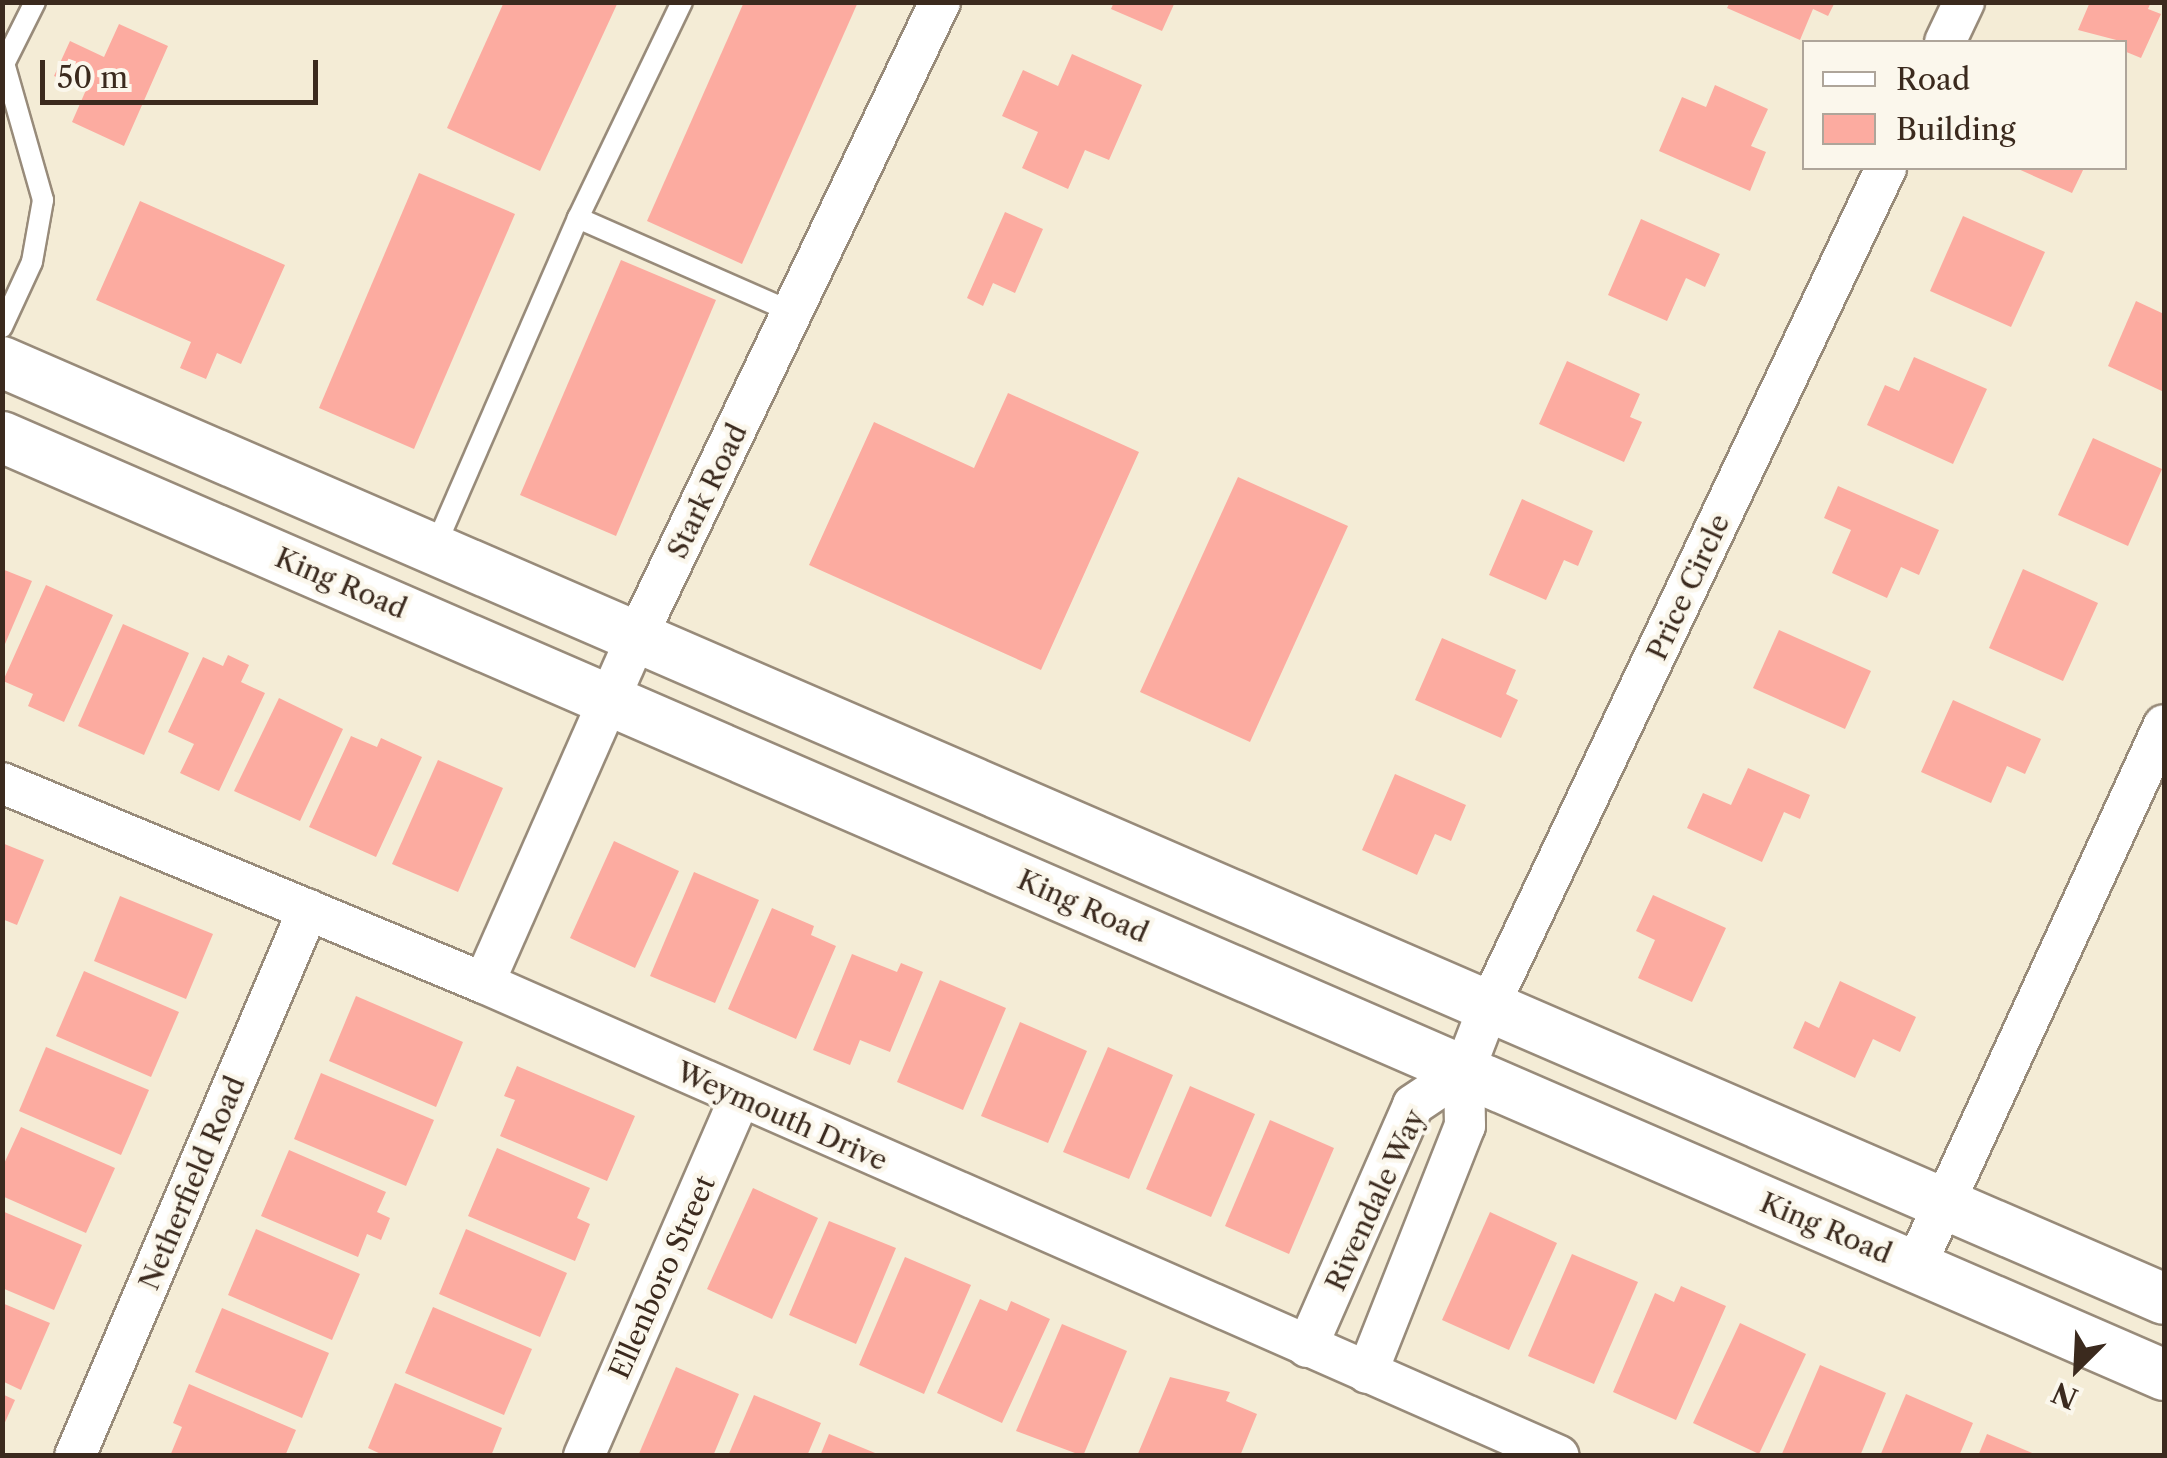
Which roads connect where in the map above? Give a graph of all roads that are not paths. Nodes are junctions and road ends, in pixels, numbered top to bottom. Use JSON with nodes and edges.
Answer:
{"nodes":[{"id":1,"x":34,"y":2,"type":"edge"},
{"id":2,"x":682,"y":2,"type":"edge"},
{"id":3,"x":940,"y":2,"type":"edge"},
{"id":4,"x":1964,"y":2,"type":"edge"},
{"id":5,"x":1947,"y":40,"type":"edge"},
{"id":6,"x":4,"y":58,"type":"edge"},
{"id":7,"x":1885,"y":170,"type":"edge"},
{"id":8,"x":578,"y":218,"type":"junction"},
{"id":9,"x":792,"y":312,"type":"junction"},
{"id":10,"x":2,"y":327,"type":"edge"},
{"id":11,"x":2,"y":362,"type":"edge"},
{"id":12,"x":2,"y":436,"type":"edge"},
{"id":13,"x":219,"y":455,"type":"junction"},
{"id":14,"x":192,"y":518,"type":"junction"},
{"id":15,"x":435,"y":547,"type":"junction"},
{"id":16,"x":638,"y":634,"type":"junction"},
{"id":17,"x":610,"y":699,"type":"junction"},
{"id":18,"x":2164,"y":725,"type":"edge"},
{"id":19,"x":2,"y":783,"type":"edge"},
{"id":20,"x":1233,"y":894,"type":"junction"},
{"id":21,"x":308,"y":910,"type":"junction"},
{"id":22,"x":1200,"y":956,"type":"junction"},
{"id":23,"x":484,"y":984,"type":"junction"},
{"id":24,"x":1490,"y":1006,"type":"junction"},
{"id":25,"x":1464,"y":1071,"type":"junction"},
{"id":26,"x":740,"y":1098,"type":"junction"},
{"id":27,"x":1941,"y":1203,"type":"junction"},
{"id":28,"x":1915,"y":1266,"type":"junction"},
{"id":29,"x":2164,"y":1299,"type":"edge"},
{"id":30,"x":1307,"y":1347,"type":"junction"},
{"id":31,"x":1367,"y":1373,"type":"junction"},
{"id":32,"x":2164,"y":1375,"type":"edge"},
{"id":33,"x":75,"y":1456,"type":"edge"},
{"id":34,"x":584,"y":1456,"type":"edge"},
{"id":35,"x":1558,"y":1456,"type":"edge"}],
"edges":[{"from":1,"to":6,"type":"lane"},
{"from":2,"to":8,"type":"lane"},
{"from":3,"to":9,"type":"street","name":"Stark Road"},
{"from":4,"to":5,"type":"street"},
{"from":6,"to":10,"type":"lane"},
{"from":7,"to":24,"type":"street","name":"Price Circle"},
{"from":8,"to":9,"type":"lane"},
{"from":8,"to":15,"type":"lane"},
{"from":9,"to":16,"type":"street","name":"Stark Road"},
{"from":11,"to":13,"type":"street"},
{"from":12,"to":14,"type":"street","name":"King Road"},
{"from":13,"to":14,"type":"street"},
{"from":13,"to":15,"type":"street"},
{"from":14,"to":17,"type":"street","name":"King Road"},
{"from":15,"to":16,"type":"street"},
{"from":16,"to":17,"type":"street","name":"Stark Road"},
{"from":16,"to":20,"type":"street"},
{"from":17,"to":22,"type":"street","name":"King Road"},
{"from":17,"to":23,"type":"street","name":"Stark Road"},
{"from":18,"to":27,"type":"street"},
{"from":19,"to":21,"type":"street","name":"Weymouth Drive"},
{"from":20,"to":22,"type":"street"},
{"from":20,"to":24,"type":"street"},
{"from":21,"to":23,"type":"street","name":"Weymouth Drive"},
{"from":21,"to":33,"type":"street","name":"Netherfield Road"},
{"from":22,"to":25,"type":"street","name":"King Road"},
{"from":23,"to":26,"type":"street","name":"Weymouth Drive"},
{"from":24,"to":25,"type":"street","name":"Rivendale Way"},
{"from":24,"to":27,"type":"street"},
{"from":25,"to":28,"type":"street","name":"King Road"},
{"from":25,"to":30,"type":"street","name":"Rivendale Way"},
{"from":25,"to":31,"type":"street","name":"Rivendale Way"},
{"from":26,"to":30,"type":"street","name":"Weymouth Drive"},
{"from":26,"to":34,"type":"street","name":"Ellenboro Street"},
{"from":27,"to":28,"type":"street"},
{"from":27,"to":29,"type":"street"},
{"from":28,"to":32,"type":"street","name":"King Road"},
{"from":30,"to":31,"type":"street","name":"Weymouth Drive"},
{"from":31,"to":35,"type":"street","name":"Weymouth Drive"}]}
